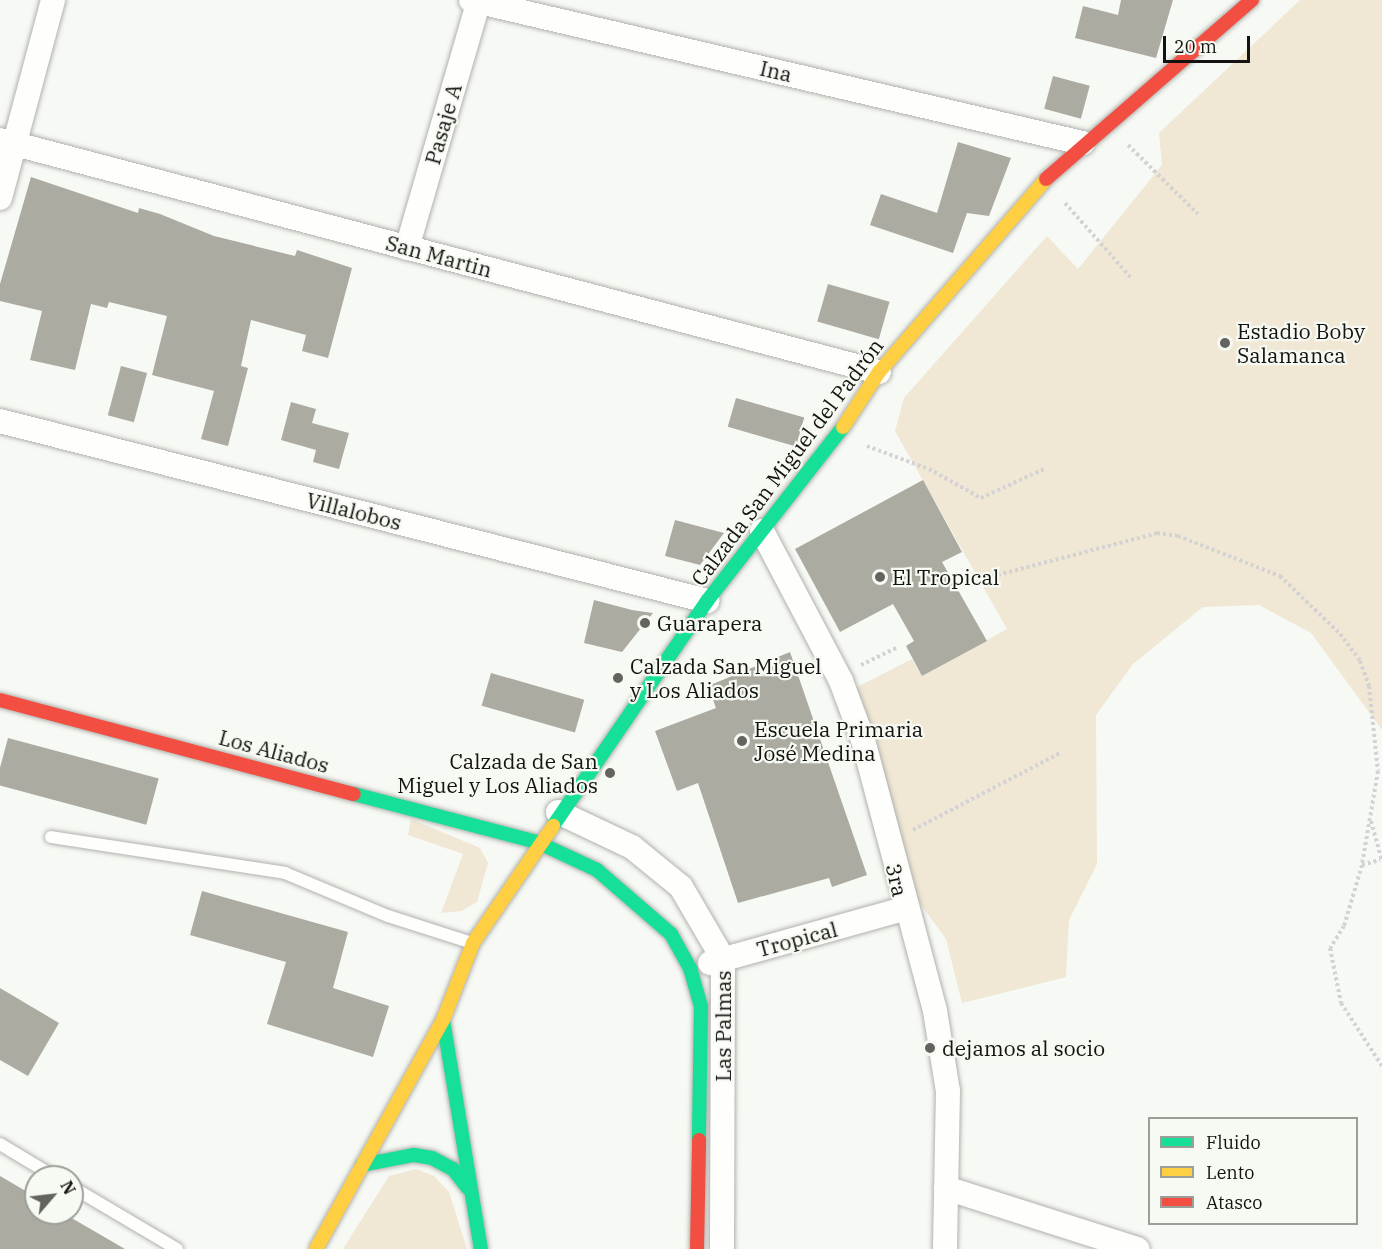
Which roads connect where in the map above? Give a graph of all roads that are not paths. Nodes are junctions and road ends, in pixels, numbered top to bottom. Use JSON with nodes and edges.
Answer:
{"nodes":[{"id":1,"x":53,"y":0,"type":"edge"},
{"id":2,"x":1252,"y":0,"type":"edge"},
{"id":3,"x":476,"y":1,"type":"edge"},
{"id":4,"x":6,"y":142,"type":"edge"},
{"id":5,"x":1082,"y":143,"type":"junction"},
{"id":6,"x":0,"y":198,"type":"edge"},
{"id":7,"x":407,"y":248,"type":"junction"},
{"id":8,"x":879,"y":372,"type":"junction"},
{"id":9,"x":0,"y":421,"type":"edge"},
{"id":10,"x":762,"y":531,"type":"junction"},
{"id":11,"x":707,"y":601,"type":"junction"},
{"id":12,"x":0,"y":700,"type":"edge"},
{"id":13,"x":558,"y":812,"type":"junction"},
{"id":14,"x":51,"y":837,"type":"dead end"},
{"id":15,"x":537,"y":843,"type":"junction"},
{"id":16,"x":904,"y":909,"type":"junction"},
{"id":17,"x":473,"y":943,"type":"junction"},
{"id":18,"x":723,"y":959,"type":"junction"},
{"id":19,"x":690,"y":968,"type":"junction"},
{"id":20,"x":443,"y":1020,"type":"junction"},
{"id":21,"x":0,"y":1144,"type":"edge"},
{"id":22,"x":35,"y":1165,"type":"edge"},
{"id":23,"x":362,"y":1165,"type":"junction"},
{"id":24,"x":468,"y":1188,"type":"junction"},
{"id":25,"x":946,"y":1188,"type":"junction"},
{"id":26,"x":84,"y":1194,"type":"edge"},
{"id":27,"x":177,"y":1249,"type":"edge"},
{"id":28,"x":316,"y":1249,"type":"edge"},
{"id":29,"x":481,"y":1249,"type":"edge"},
{"id":30,"x":697,"y":1249,"type":"edge"},
{"id":31,"x":722,"y":1249,"type":"edge"},
{"id":32,"x":945,"y":1249,"type":"edge"},
{"id":33,"x":1137,"y":1249,"type":"edge"}],
"edges":[{"from":1,"to":4,"type":"street"},
{"from":2,"to":5,"type":"main road","name":"Calzada San Miguel del Padrón"},
{"from":3,"to":5,"type":"street","name":"Ina"},
{"from":3,"to":7,"type":"street","name":"Pasaje A"},
{"from":4,"to":6,"type":"street"},
{"from":4,"to":7,"type":"street","name":"San Martin"},
{"from":5,"to":8,"type":"main road","name":"Calzada San Miguel del Padrón"},
{"from":7,"to":8,"type":"street","name":"San Martin"},
{"from":8,"to":10,"type":"main road","name":"Calzada San Miguel del Padrón"},
{"from":9,"to":11,"type":"street","name":"Villalobos"},
{"from":10,"to":11,"type":"main road","name":"Calzada San Miguel del Padrón"},
{"from":10,"to":16,"type":"street","name":"3ra"},
{"from":11,"to":13,"type":"main road","name":"Calzada San Miguel del Padrón"},
{"from":12,"to":15,"type":"main road","name":"Los Aliados"},
{"from":13,"to":15,"type":"main road","name":"Calzada San Miguel del Padrón"},
{"from":13,"to":18,"type":"street","name":"Las Palmas"},
{"from":14,"to":17,"type":"lane"},
{"from":15,"to":17,"type":"main road","name":"Calzada San Miguel del Padrón"},
{"from":15,"to":19,"type":"main road","name":"Las Palmas"},
{"from":16,"to":18,"type":"street","name":"Tropical"},
{"from":16,"to":25,"type":"street","name":"3ra"},
{"from":17,"to":20,"type":"main road","name":"Calzada San Miguel del Padrón"},
{"from":18,"to":19,"type":"street","name":"Tropical"},
{"from":18,"to":31,"type":"street","name":"Las Palmas"},
{"from":19,"to":30,"type":"main road","name":"Las Palmas"},
{"from":20,"to":23,"type":"main road","name":"Calzada San Miguel del Padrón"},
{"from":20,"to":24,"type":"main road","name":"Calzada San Miguel del Padrón"},
{"from":21,"to":22,"type":"lane"},
{"from":23,"to":24,"type":"main road"},
{"from":23,"to":28,"type":"main road","name":"Calzada San Miguel del Padrón"},
{"from":24,"to":29,"type":"main road","name":"Calzada San Miguel del Padrón"},
{"from":25,"to":32,"type":"street","name":"3ra"},
{"from":25,"to":33,"type":"street"},
{"from":26,"to":27,"type":"lane"}]}
